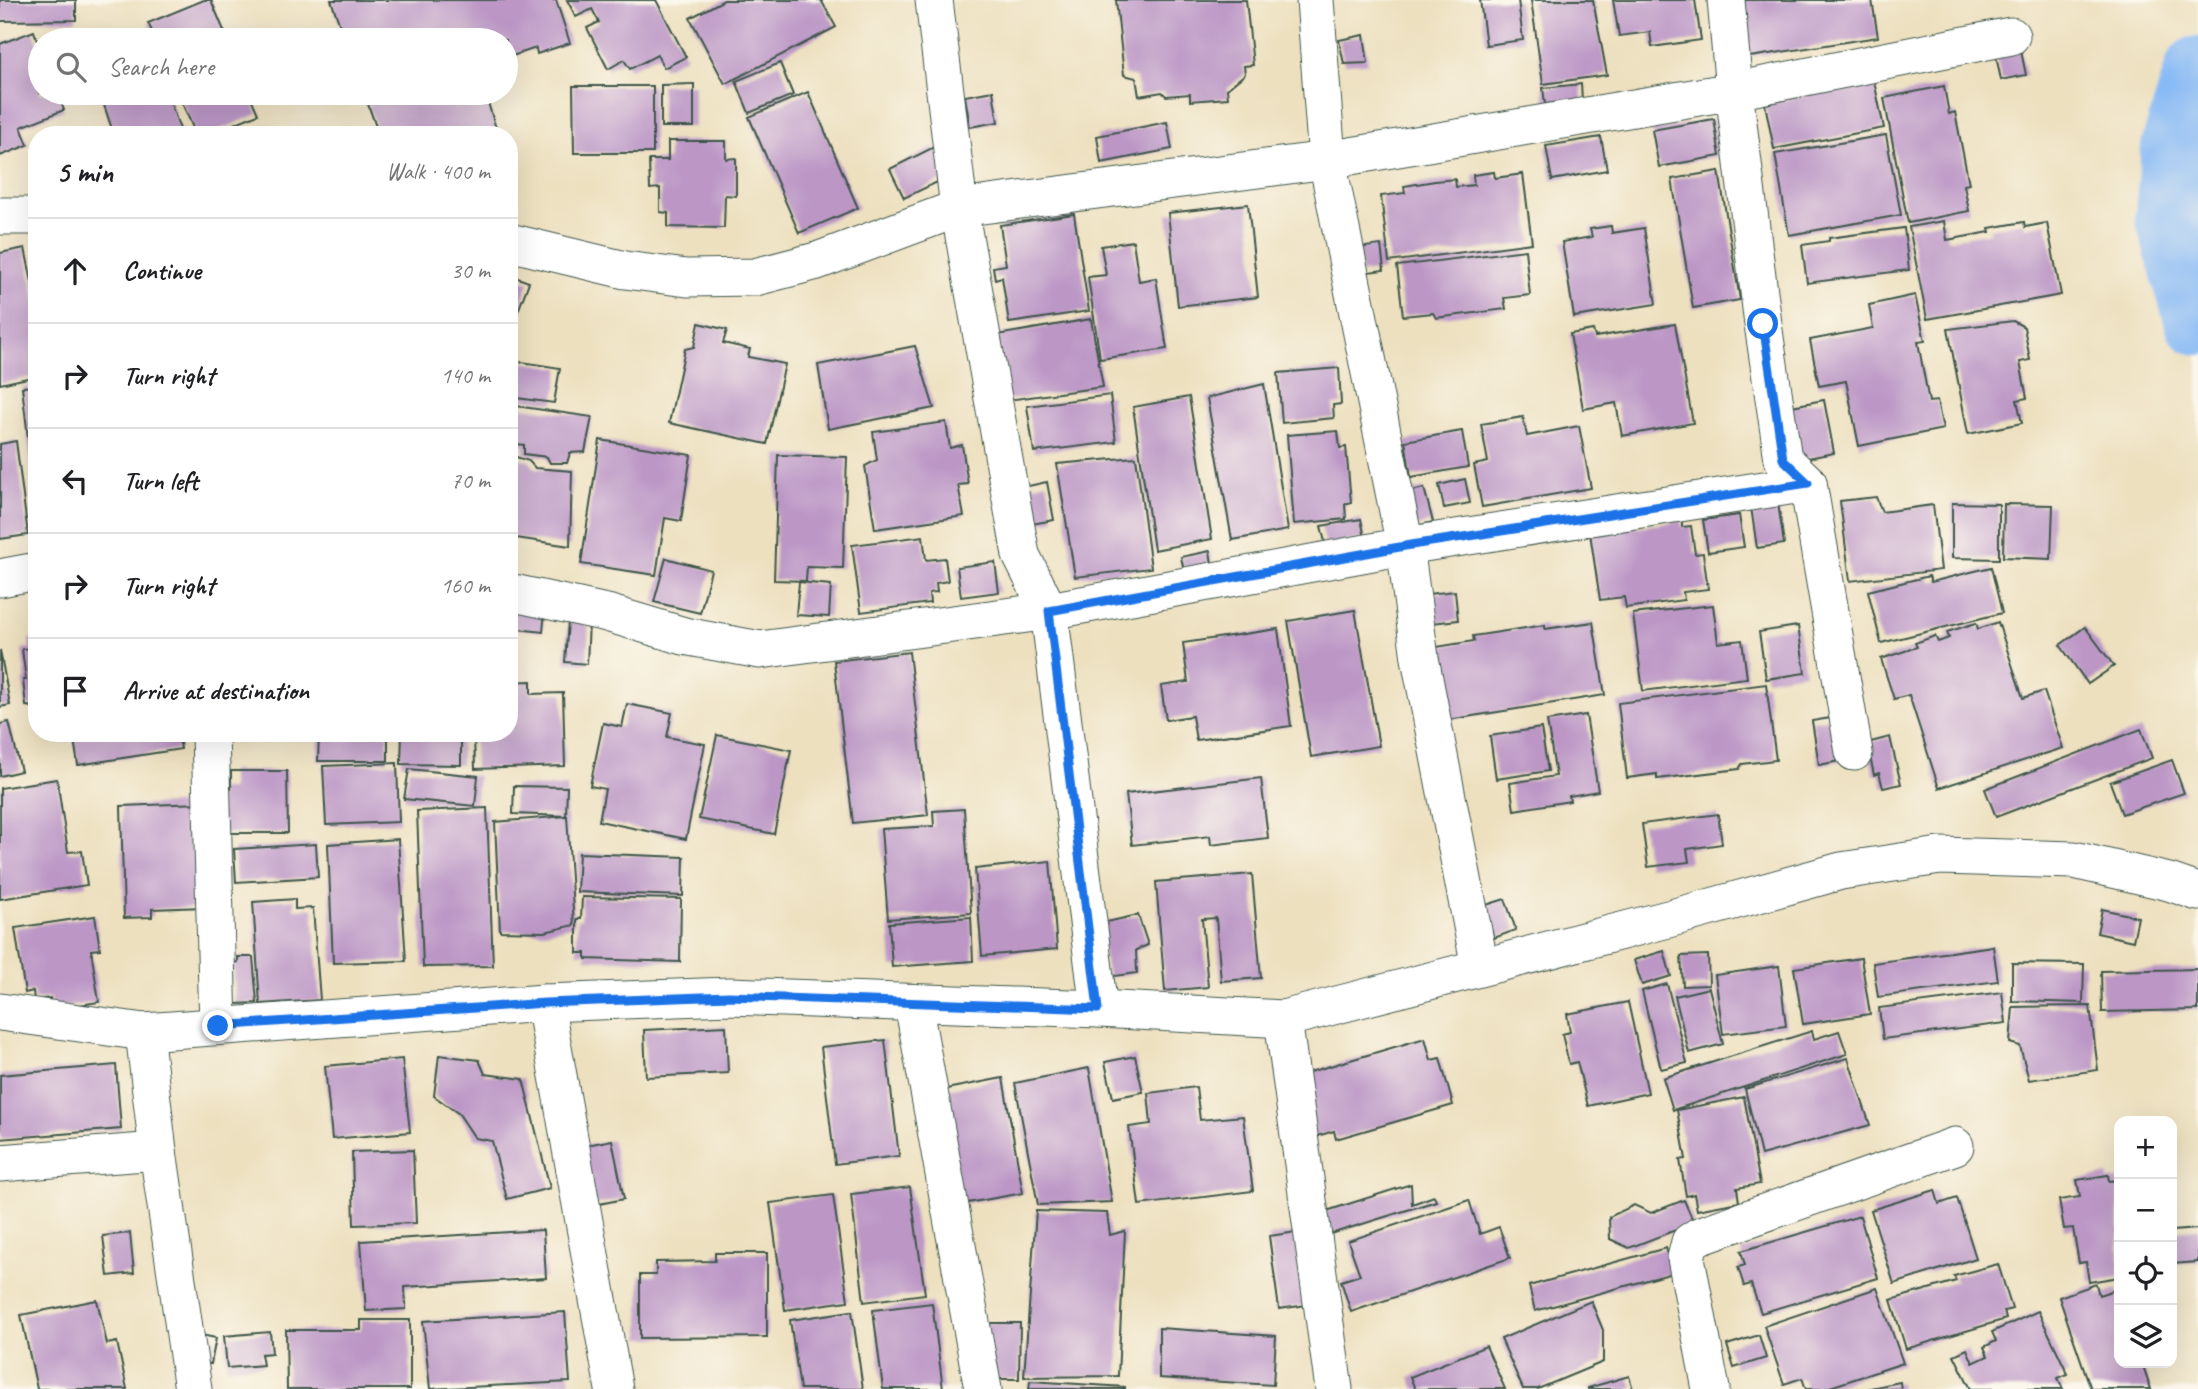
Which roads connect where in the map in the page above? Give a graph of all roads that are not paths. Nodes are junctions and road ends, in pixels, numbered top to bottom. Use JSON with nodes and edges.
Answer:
{"nodes":[{"id":1,"x":934,"y":0,"type":"edge"},
{"id":2,"x":1315,"y":0,"type":"edge"},
{"id":3,"x":1726,"y":0,"type":"edge"},
{"id":4,"x":2011,"y":36,"type":"dead end"},
{"id":5,"x":1734,"y":91,"type":"junction"},
{"id":6,"x":1327,"y":160,"type":"junction"},
{"id":7,"x":959,"y":208,"type":"junction"},
{"id":8,"x":0,"y":216,"type":"edge"},
{"id":9,"x":28,"y":216,"type":"edge"},
{"id":10,"x":518,"y":244,"type":"edge"},
{"id":11,"x":1808,"y":483,"type":"junction"},
{"id":12,"x":1405,"y":546,"type":"junction"},
{"id":13,"x":28,"y":573,"type":"edge"},
{"id":14,"x":0,"y":578,"type":"edge"},
{"id":15,"x":518,"y":594,"type":"edge"},
{"id":16,"x":1049,"y":611,"type":"junction"},
{"id":17,"x":210,"y":742,"type":"edge"},
{"id":18,"x":1854,"y":752,"type":"dead end"},
{"id":19,"x":2198,"y":891,"type":"edge"},
{"id":20,"x":1480,"y":967,"type":"junction"},
{"id":21,"x":545,"y":1003,"type":"junction"},
{"id":22,"x":913,"y":1003,"type":"junction"},
{"id":23,"x":1098,"y":1009,"type":"junction"},
{"id":24,"x":0,"y":1012,"type":"edge"},
{"id":25,"x":1283,"y":1019,"type":"junction"},
{"id":26,"x":218,"y":1026,"type":"junction"},
{"id":27,"x":144,"y":1032,"type":"junction"},
{"id":28,"x":1955,"y":1146,"type":"dead end"},
{"id":29,"x":158,"y":1151,"type":"junction"},
{"id":30,"x":0,"y":1163,"type":"edge"},
{"id":31,"x":193,"y":1389,"type":"edge"},
{"id":32,"x":614,"y":1389,"type":"edge"},
{"id":33,"x":983,"y":1389,"type":"edge"},
{"id":34,"x":1334,"y":1389,"type":"edge"},
{"id":35,"x":1711,"y":1389,"type":"edge"}],
"edges":[{"from":1,"to":7,"type":"street"},
{"from":2,"to":6,"type":"street"},
{"from":3,"to":5,"type":"street"},
{"from":4,"to":5,"type":"street"},
{"from":5,"to":6,"type":"street"},
{"from":5,"to":11,"type":"street"},
{"from":6,"to":7,"type":"street"},
{"from":6,"to":12,"type":"street"},
{"from":7,"to":10,"type":"street"},
{"from":7,"to":16,"type":"street"},
{"from":8,"to":9,"type":"street"},
{"from":11,"to":12,"type":"street"},
{"from":11,"to":18,"type":"street"},
{"from":12,"to":16,"type":"street"},
{"from":12,"to":20,"type":"street"},
{"from":13,"to":14,"type":"street"},
{"from":15,"to":16,"type":"street"},
{"from":16,"to":23,"type":"street"},
{"from":17,"to":26,"type":"street"},
{"from":19,"to":20,"type":"street"},
{"from":20,"to":25,"type":"street"},
{"from":21,"to":22,"type":"street"},
{"from":21,"to":26,"type":"street"},
{"from":21,"to":32,"type":"street"},
{"from":22,"to":23,"type":"street"},
{"from":22,"to":33,"type":"street"},
{"from":23,"to":25,"type":"street"},
{"from":24,"to":27,"type":"street"},
{"from":25,"to":34,"type":"street"},
{"from":26,"to":27,"type":"street"},
{"from":27,"to":29,"type":"street"},
{"from":28,"to":35,"type":"street"},
{"from":29,"to":30,"type":"street"},
{"from":29,"to":31,"type":"street"}]}
